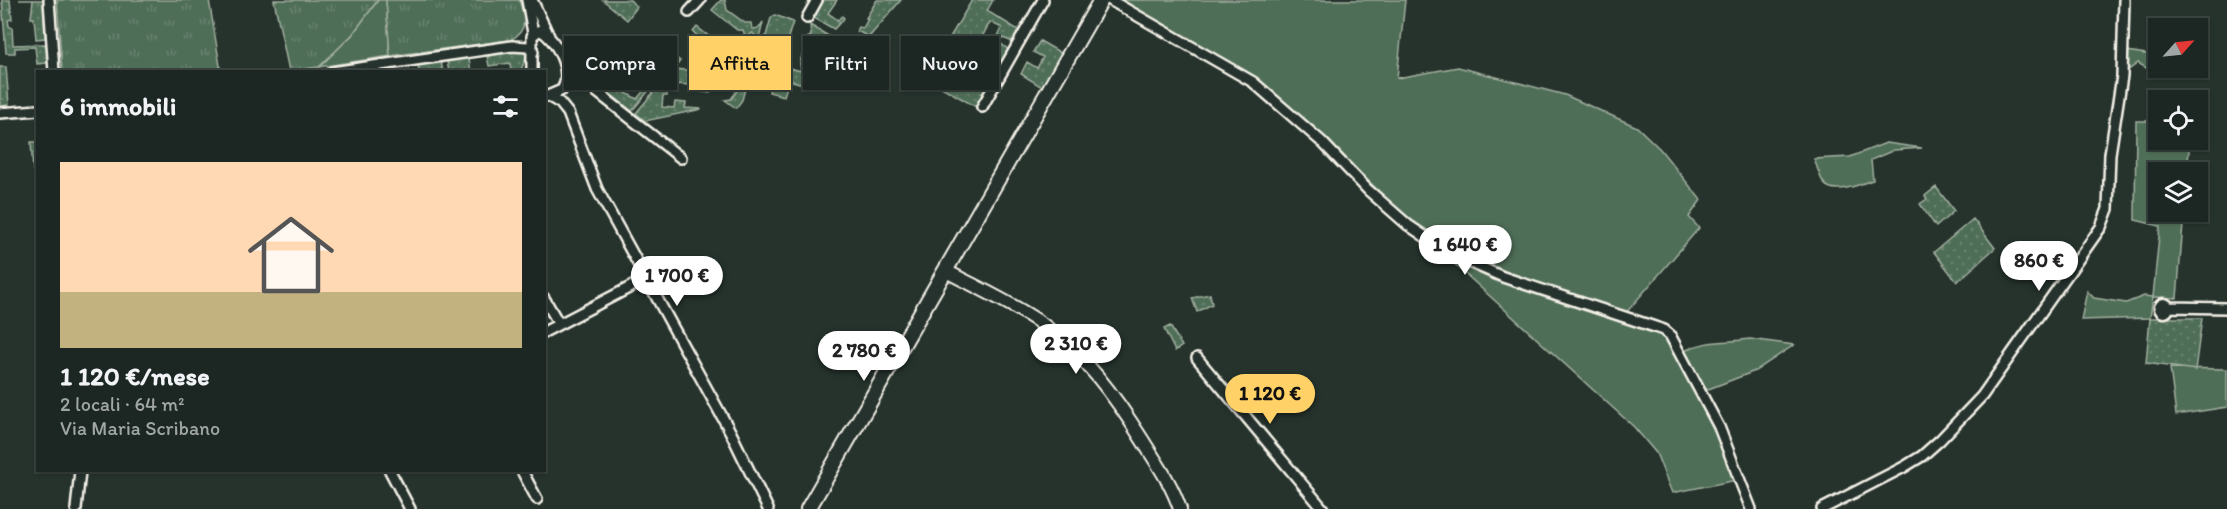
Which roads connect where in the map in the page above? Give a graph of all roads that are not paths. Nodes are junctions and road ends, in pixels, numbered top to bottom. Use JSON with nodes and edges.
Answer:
{"nodes":[{"id":1,"x":49,"y":0,"type":"edge"},
{"id":2,"x":528,"y":0,"type":"edge"},
{"id":3,"x":532,"y":0,"type":"edge"},
{"id":4,"x":700,"y":0,"type":"edge"},
{"id":5,"x":817,"y":0,"type":"edge"},
{"id":6,"x":1042,"y":0,"type":"edge"},
{"id":7,"x":1101,"y":0,"type":"edge"},
{"id":8,"x":1110,"y":0,"type":"edge"},
{"id":9,"x":2124,"y":0,"type":"edge"},
{"id":10,"x":689,"y":12,"type":"dead end"},
{"id":11,"x":807,"y":18,"type":"dead end"},
{"id":12,"x":533,"y":33,"type":"junction"},
{"id":13,"x":554,"y":45,"type":"junction"},
{"id":14,"x":512,"y":46,"type":"junction"},
{"id":15,"x":533,"y":52,"type":"junction"},
{"id":16,"x":564,"y":57,"type":"edge"},
{"id":17,"x":531,"y":69,"type":"edge"},
{"id":18,"x":54,"y":70,"type":"edge"},
{"id":19,"x":346,"y":70,"type":"edge"},
{"id":20,"x":564,"y":70,"type":"edge"},
{"id":21,"x":564,"y":84,"type":"edge"},
{"id":22,"x":567,"y":90,"type":"edge"},
{"id":23,"x":594,"y":90,"type":"edge"},
{"id":24,"x":546,"y":96,"type":"edge"},
{"id":25,"x":982,"y":107,"type":"dead end"},
{"id":26,"x":36,"y":110,"type":"edge"},
{"id":27,"x":0,"y":113,"type":"edge"},
{"id":28,"x":568,"y":113,"type":"junction"},
{"id":29,"x":681,"y":158,"type":"dead end"},
{"id":30,"x":946,"y":271,"type":"junction"},
{"id":31,"x":646,"y":279,"type":"junction"},
{"id":32,"x":546,"y":302,"type":"edge"},
{"id":33,"x":2169,"y":307,"type":"dead end"},
{"id":34,"x":2227,"y":308,"type":"edge"},
{"id":35,"x":558,"y":324,"type":"junction"},
{"id":36,"x":546,"y":331,"type":"edge"},
{"id":37,"x":1197,"y":358,"type":"dead end"},
{"id":38,"x":80,"y":472,"type":"edge"},
{"id":39,"x":391,"y":472,"type":"edge"},
{"id":40,"x":523,"y":472,"type":"edge"},
{"id":41,"x":537,"y":499,"type":"dead end"},
{"id":42,"x":76,"y":509,"type":"edge"},
{"id":43,"x":410,"y":509,"type":"edge"},
{"id":44,"x":768,"y":509,"type":"edge"},
{"id":45,"x":808,"y":509,"type":"edge"},
{"id":46,"x":1180,"y":509,"type":"edge"},
{"id":47,"x":1323,"y":509,"type":"edge"},
{"id":48,"x":1751,"y":509,"type":"edge"},
{"id":49,"x":1822,"y":509,"type":"edge"}],
"edges":[{"from":1,"to":18,"type":"street"},
{"from":2,"to":12,"type":"street"},
{"from":3,"to":13,"type":"street"},
{"from":4,"to":10,"type":"street"},
{"from":5,"to":11,"type":"street"},
{"from":6,"to":25,"type":"street"},
{"from":7,"to":30,"type":"main road"},
{"from":8,"to":48,"type":"street"},
{"from":9,"to":49,"type":"street"},
{"from":12,"to":13,"type":"street"},
{"from":12,"to":14,"type":"street"},
{"from":12,"to":15,"type":"street"},
{"from":13,"to":16,"type":"street"},
{"from":13,"to":20,"type":"street"},
{"from":14,"to":15,"type":"street"},
{"from":14,"to":19,"type":"street"},
{"from":15,"to":17,"type":"street"},
{"from":21,"to":24,"type":"street"},
{"from":22,"to":28,"type":"street"},
{"from":23,"to":29,"type":"street"},
{"from":24,"to":28,"type":"street"},
{"from":26,"to":27,"type":"street"},
{"from":28,"to":31,"type":"street"},
{"from":30,"to":45,"type":"main road"},
{"from":30,"to":46,"type":"street"},
{"from":31,"to":35,"type":"street"},
{"from":31,"to":44,"type":"street"},
{"from":32,"to":35,"type":"street"},
{"from":33,"to":34,"type":"street"},
{"from":35,"to":36,"type":"street"},
{"from":37,"to":47,"type":"street"},
{"from":38,"to":42,"type":"street"},
{"from":39,"to":43,"type":"street"},
{"from":40,"to":41,"type":"street"}]}
